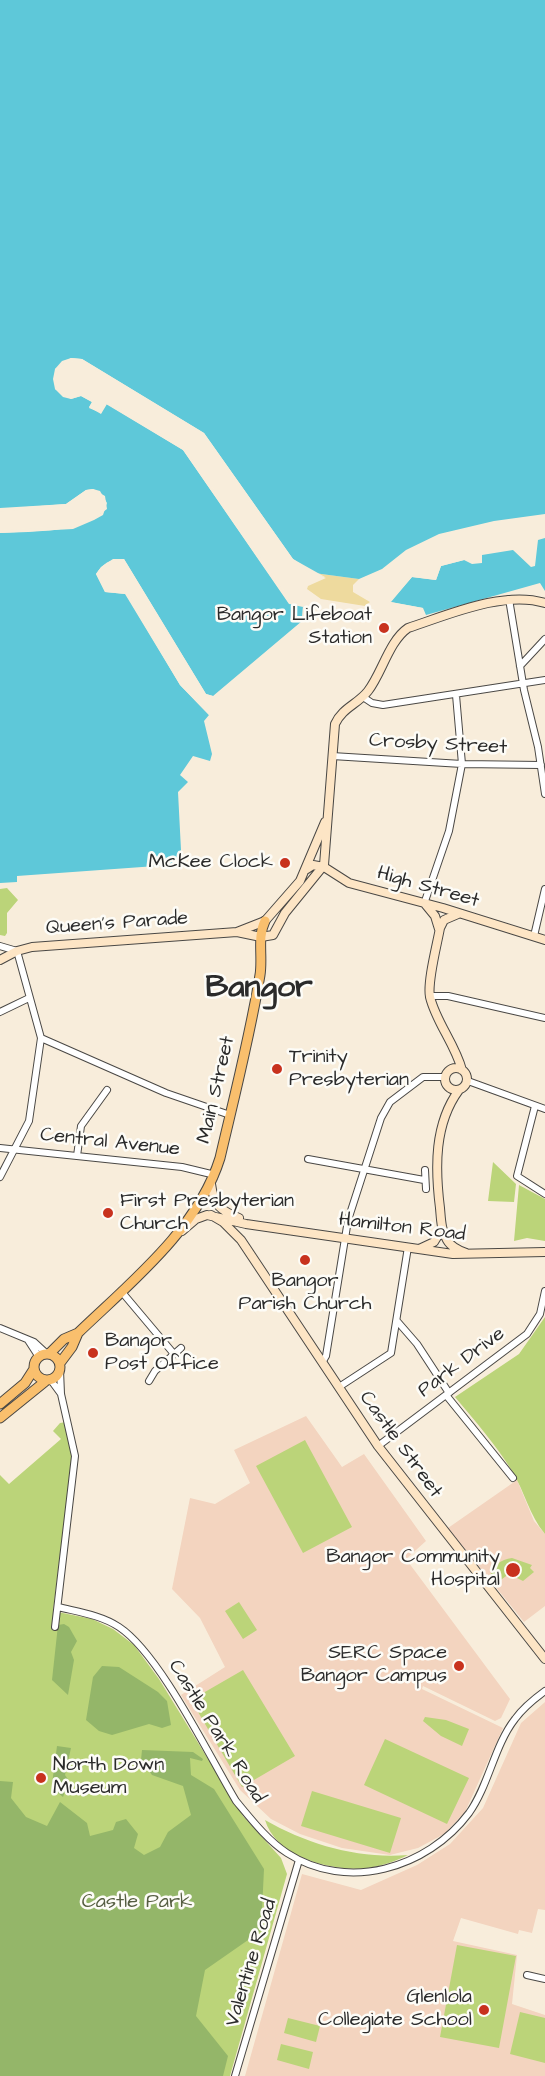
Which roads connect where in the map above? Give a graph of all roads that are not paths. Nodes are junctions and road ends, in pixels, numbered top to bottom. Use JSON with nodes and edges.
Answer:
{"nodes":[{"id":1,"x":509,"y":599,"type":"junction"},
{"id":2,"x":545,"y":603,"type":"edge"},
{"id":3,"x":545,"y":639,"type":"edge"},
{"id":4,"x":520,"y":666,"type":"junction"},
{"id":5,"x":545,"y":680,"type":"edge"},
{"id":6,"x":523,"y":684,"type":"junction"},
{"id":7,"x":456,"y":695,"type":"junction"},
{"id":8,"x":363,"y":697,"type":"junction"},
{"id":9,"x":332,"y":756,"type":"junction"},
{"id":10,"x":462,"y":764,"type":"junction"},
{"id":11,"x":541,"y":765,"type":"junction"},
{"id":12,"x":544,"y":777,"type":"edge"},
{"id":13,"x":545,"y":794,"type":"edge"},
{"id":14,"x":327,"y":815,"type":"junction"},
{"id":15,"x":324,"y":867,"type":"junction"},
{"id":16,"x":307,"y":869,"type":"junction"},
{"id":17,"x":545,"y":888,"type":"edge"},
{"id":18,"x":425,"y":904,"type":"junction"},
{"id":19,"x":458,"y":914,"type":"junction"},
{"id":20,"x":265,"y":921,"type":"junction"},
{"id":21,"x":237,"y":932,"type":"junction"},
{"id":22,"x":439,"y":933,"type":"junction"},
{"id":23,"x":534,"y":936,"type":"junction"},
{"id":24,"x":261,"y":938,"type":"junction"},
{"id":25,"x":545,"y":940,"type":"edge"},
{"id":26,"x":0,"y":946,"type":"edge"},
{"id":27,"x":17,"y":951,"type":"junction"},
{"id":28,"x":0,"y":960,"type":"edge"},
{"id":29,"x":430,"y":996,"type":"junction"},
{"id":30,"x":29,"y":998,"type":"junction"},
{"id":31,"x":0,"y":1012,"type":"edge"},
{"id":32,"x":545,"y":1018,"type":"edge"},
{"id":33,"x":41,"y":1038,"type":"junction"},
{"id":34,"x":462,"y":1070,"type":"junction"},
{"id":35,"x":446,"y":1077,"type":"junction"},
{"id":36,"x":468,"y":1081,"type":"junction"},
{"id":37,"x":107,"y":1090,"type":"dead end"},
{"id":38,"x":459,"y":1090,"type":"junction"},
{"id":39,"x":535,"y":1106,"type":"junction"},
{"id":40,"x":545,"y":1109,"type":"edge"},
{"id":41,"x":230,"y":1115,"type":"junction"},
{"id":42,"x":0,"y":1148,"type":"edge"},
{"id":43,"x":15,"y":1150,"type":"junction"},
{"id":44,"x":77,"y":1156,"type":"junction"},
{"id":45,"x":308,"y":1159,"type":"dead end"},
{"id":46,"x":364,"y":1170,"type":"junction"},
{"id":47,"x":424,"y":1170,"type":"dead end"},
{"id":48,"x":0,"y":1177,"type":"edge"},
{"id":49,"x":424,"y":1180,"type":"junction"},
{"id":50,"x":212,"y":1181,"type":"junction"},
{"id":51,"x":426,"y":1189,"type":"dead end"},
{"id":52,"x":545,"y":1194,"type":"edge"},
{"id":53,"x":211,"y":1215,"type":"junction"},
{"id":54,"x":246,"y":1224,"type":"junction"},
{"id":55,"x":256,"y":1225,"type":"junction"},
{"id":56,"x":442,"y":1229,"type":"junction"},
{"id":57,"x":173,"y":1238,"type":"junction"},
{"id":58,"x":344,"y":1238,"type":"junction"},
{"id":59,"x":241,"y":1240,"type":"junction"},
{"id":60,"x":408,"y":1247,"type":"junction"},
{"id":61,"x":419,"y":1249,"type":"junction"},
{"id":62,"x":545,"y":1252,"type":"edge"},
{"id":63,"x":467,"y":1254,"type":"junction"},
{"id":64,"x":120,"y":1291,"type":"junction"},
{"id":65,"x":545,"y":1291,"type":"edge"},
{"id":66,"x":397,"y":1321,"type":"junction"},
{"id":67,"x":0,"y":1328,"type":"edge"},
{"id":68,"x":78,"y":1333,"type":"junction"},
{"id":69,"x":181,"y":1348,"type":"dead end"},
{"id":70,"x":174,"y":1354,"type":"junction"},
{"id":71,"x":45,"y":1355,"type":"junction"},
{"id":72,"x":323,"y":1361,"type":"junction"},
{"id":73,"x":60,"y":1366,"type":"junction"},
{"id":74,"x":34,"y":1369,"type":"junction"},
{"id":75,"x":49,"y":1380,"type":"junction"},
{"id":76,"x":149,"y":1381,"type":"dead end"},
{"id":77,"x":339,"y":1387,"type":"junction"},
{"id":78,"x":61,"y":1394,"type":"junction"},
{"id":79,"x":448,"y":1394,"type":"junction"},
{"id":80,"x":0,"y":1404,"type":"edge"},
{"id":81,"x":0,"y":1418,"type":"edge"},
{"id":82,"x":378,"y":1446,"type":"junction"},
{"id":83,"x":513,"y":1478,"type":"dead end"},
{"id":84,"x":58,"y":1607,"type":"junction"},
{"id":85,"x":55,"y":1627,"type":"dead end"},
{"id":86,"x":545,"y":1659,"type":"edge"},
{"id":87,"x":545,"y":1691,"type":"edge"},
{"id":88,"x":299,"y":1860,"type":"junction"},
{"id":89,"x":527,"y":1975,"type":"dead end"},
{"id":90,"x":545,"y":1979,"type":"edge"},
{"id":91,"x":235,"y":2076,"type":"edge"}],
"edges":[{"from":1,"to":2,"type":"street"},
{"from":1,"to":4,"type":"street"},
{"from":1,"to":8,"type":"street"},
{"from":3,"to":4,"type":"street"},
{"from":4,"to":6,"type":"street"},
{"from":5,"to":6,"type":"street"},
{"from":6,"to":7,"type":"street"},
{"from":6,"to":11,"type":"street"},
{"from":7,"to":8,"type":"street"},
{"from":7,"to":10,"type":"street"},
{"from":8,"to":9,"type":"street"},
{"from":9,"to":10,"type":"street","name":"Crosby Street"},
{"from":9,"to":14,"type":"street"},
{"from":10,"to":11,"type":"street","name":"Crosby Street"},
{"from":10,"to":18,"type":"street"},
{"from":11,"to":12,"type":"street"},
{"from":12,"to":13,"type":"street"},
{"from":14,"to":15,"type":"street"},
{"from":14,"to":16,"type":"street"},
{"from":15,"to":16,"type":"street"},
{"from":15,"to":18,"type":"street","name":"High Street"},
{"from":15,"to":24,"type":"street"},
{"from":16,"to":20,"type":"street"},
{"from":17,"to":23,"type":"street"},
{"from":18,"to":19,"type":"street","name":"High Street"},
{"from":18,"to":22,"type":"street"},
{"from":19,"to":22,"type":"street"},
{"from":19,"to":23,"type":"street","name":"High Street"},
{"from":20,"to":21,"type":"street"},
{"from":20,"to":24,"type":"main road","name":"Main Street"},
{"from":21,"to":24,"type":"street"},
{"from":21,"to":27,"type":"street","name":"Queen's Parade"},
{"from":22,"to":29,"type":"street"},
{"from":23,"to":25,"type":"street","name":"High Street"},
{"from":24,"to":41,"type":"main road","name":"Main Street"},
{"from":26,"to":27,"type":"street","name":"Queen's Parade"},
{"from":27,"to":28,"type":"street"},
{"from":27,"to":30,"type":"street"},
{"from":29,"to":32,"type":"street"},
{"from":29,"to":34,"type":"street"},
{"from":30,"to":31,"type":"street"},
{"from":30,"to":33,"type":"street"},
{"from":33,"to":41,"type":"street"},
{"from":33,"to":43,"type":"street"},
{"from":34,"to":35,"type":"street"},
{"from":34,"to":36,"type":"street"},
{"from":35,"to":38,"type":"street"},
{"from":35,"to":46,"type":"street"},
{"from":36,"to":38,"type":"street"},
{"from":36,"to":39,"type":"street"},
{"from":37,"to":44,"type":"street"},
{"from":38,"to":56,"type":"street"},
{"from":39,"to":40,"type":"street"},
{"from":39,"to":52,"type":"street"},
{"from":41,"to":50,"type":"main road","name":"Main Street"},
{"from":42,"to":43,"type":"street","name":"Central Avenue"},
{"from":43,"to":44,"type":"street","name":"Central Avenue"},
{"from":43,"to":48,"type":"street"},
{"from":44,"to":50,"type":"street","name":"Central Avenue"},
{"from":45,"to":46,"type":"street"},
{"from":46,"to":49,"type":"street"},
{"from":46,"to":58,"type":"street"},
{"from":47,"to":49,"type":"street"},
{"from":49,"to":51,"type":"street"},
{"from":50,"to":55,"type":"street","name":"Hamilton Road"},
{"from":50,"to":57,"type":"main road","name":"Main Street"},
{"from":53,"to":54,"type":"street","name":"Hamilton Road"},
{"from":53,"to":57,"type":"street","name":"Main Street"},
{"from":53,"to":59,"type":"street","name":"Castle Street"},
{"from":54,"to":55,"type":"street","name":"Hamilton Road"},
{"from":54,"to":59,"type":"street"},
{"from":55,"to":58,"type":"street","name":"Hamilton Road"},
{"from":56,"to":61,"type":"street"},
{"from":56,"to":63,"type":"street"},
{"from":57,"to":64,"type":"main road","name":"Main Street"},
{"from":58,"to":60,"type":"street","name":"Hamilton Road"},
{"from":58,"to":72,"type":"street"},
{"from":59,"to":72,"type":"street","name":"Castle Street"},
{"from":60,"to":61,"type":"street","name":"Hamilton Road"},
{"from":60,"to":66,"type":"street"},
{"from":61,"to":63,"type":"street","name":"Hamilton Road"},
{"from":62,"to":63,"type":"street","name":"Hamilton Road"},
{"from":64,"to":68,"type":"main road","name":"Main Street"},
{"from":64,"to":70,"type":"street"},
{"from":65,"to":79,"type":"street","name":"Park Drive"},
{"from":66,"to":77,"type":"street"},
{"from":66,"to":79,"type":"street"},
{"from":67,"to":71,"type":"street"},
{"from":68,"to":71,"type":"main road","name":"Main Street"},
{"from":68,"to":73,"type":"main road","name":"Main Street"},
{"from":69,"to":70,"type":"street"},
{"from":70,"to":76,"type":"street"},
{"from":71,"to":73,"type":"main road"},
{"from":71,"to":74,"type":"main road"},
{"from":72,"to":77,"type":"street","name":"Castle Street"},
{"from":73,"to":75,"type":"main road","name":"Main Street"},
{"from":73,"to":78,"type":"street"},
{"from":74,"to":75,"type":"main road"},
{"from":74,"to":80,"type":"main road"},
{"from":75,"to":78,"type":"street"},
{"from":75,"to":81,"type":"main road","name":"Main Street"},
{"from":77,"to":82,"type":"street","name":"Castle Street"},
{"from":78,"to":84,"type":"street"},
{"from":79,"to":82,"type":"street","name":"Park Drive"},
{"from":79,"to":83,"type":"street"},
{"from":82,"to":86,"type":"street","name":"Castle Street"},
{"from":84,"to":85,"type":"street"},
{"from":84,"to":88,"type":"street","name":"Castle Park Road"},
{"from":87,"to":88,"type":"street","name":"Castle Park Road"},
{"from":88,"to":91,"type":"street","name":"Valentine Road"},
{"from":89,"to":90,"type":"street"}]}
